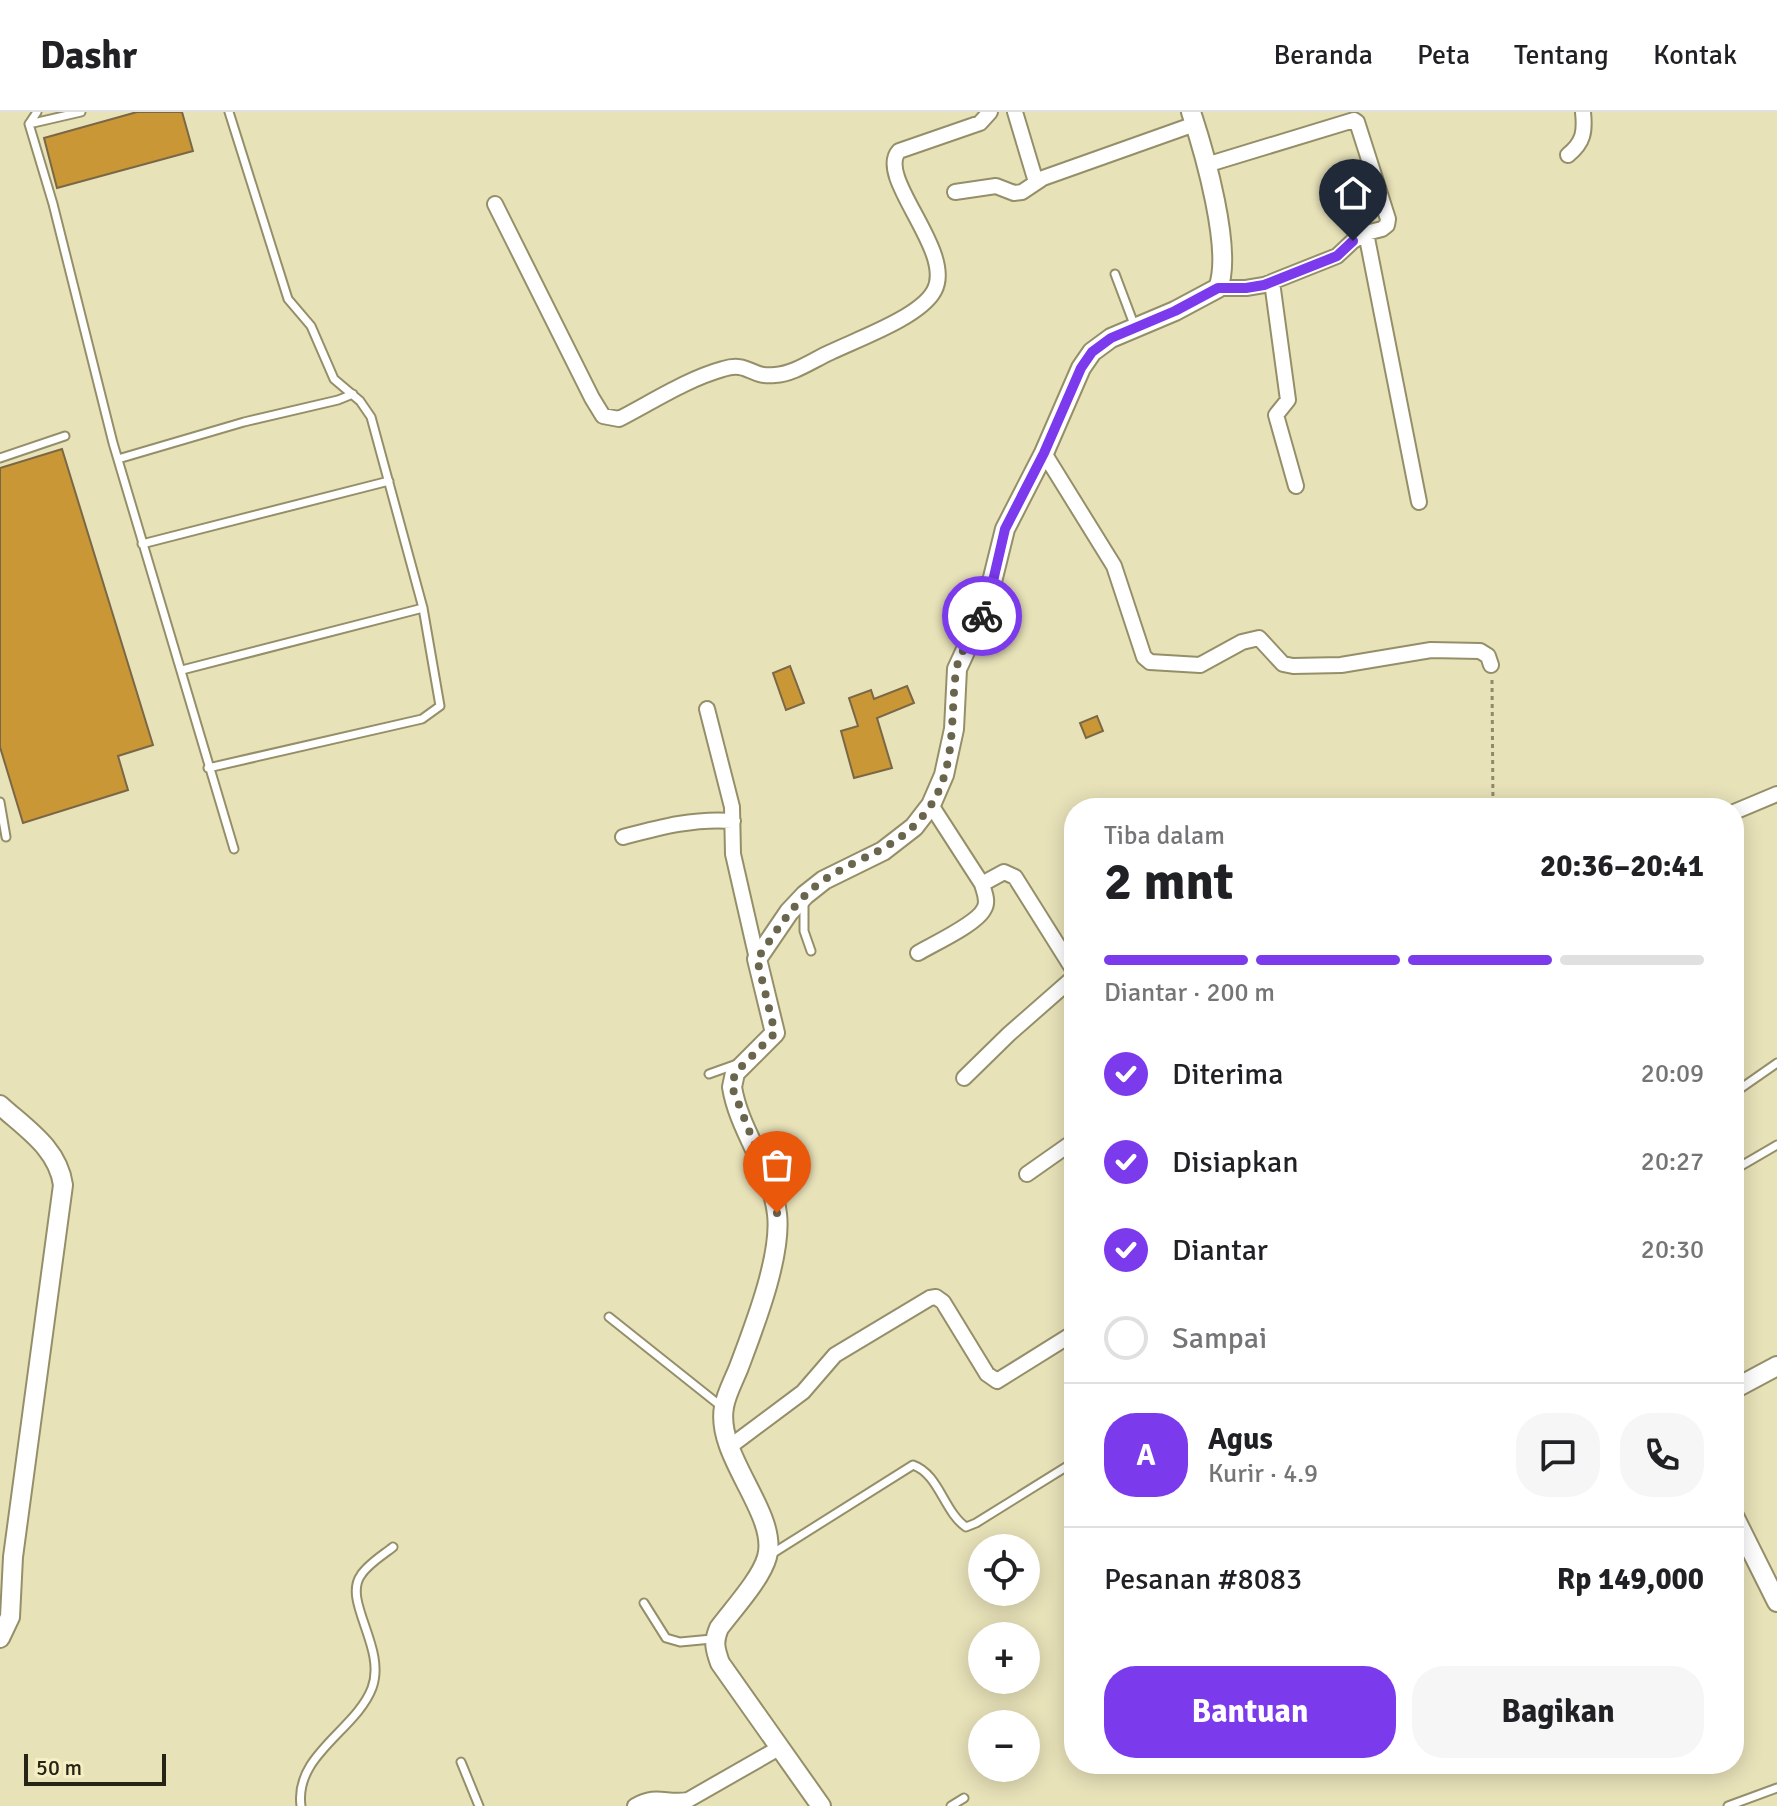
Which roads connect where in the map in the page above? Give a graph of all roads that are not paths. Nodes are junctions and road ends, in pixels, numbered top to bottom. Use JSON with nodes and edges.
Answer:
{"nodes":[{"id":1,"x":37,"y":112,"type":"edge"},
{"id":2,"x":81,"y":112,"type":"edge"},
{"id":3,"x":229,"y":112,"type":"edge"},
{"id":4,"x":990,"y":112,"type":"edge"},
{"id":5,"x":1015,"y":112,"type":"edge"},
{"id":6,"x":1583,"y":112,"type":"edge"},
{"id":7,"x":1193,"y":118,"type":"edge"},
{"id":8,"x":29,"y":124,"type":"junction"},
{"id":9,"x":1568,"y":155,"type":"dead end"},
{"id":10,"x":1206,"y":165,"type":"junction"},
{"id":11,"x":1036,"y":182,"type":"junction"},
{"id":12,"x":955,"y":192,"type":"dead end"},
{"id":13,"x":495,"y":204,"type":"dead end"},
{"id":14,"x":1366,"y":233,"type":"junction"},
{"id":15,"x":1115,"y":274,"type":"dead end"},
{"id":16,"x":1272,"y":282,"type":"junction"},
{"id":17,"x":1218,"y":288,"type":"junction"},
{"id":18,"x":1135,"y":327,"type":"junction"},
{"id":19,"x":353,"y":394,"type":"junction"},
{"id":20,"x":65,"y":436,"type":"dead end"},
{"id":21,"x":1044,"y":453,"type":"junction"},
{"id":22,"x":0,"y":458,"type":"edge"},
{"id":23,"x":118,"y":459,"type":"junction"},
{"id":24,"x":389,"y":481,"type":"junction"},
{"id":25,"x":1296,"y":486,"type":"dead end"},
{"id":26,"x":1419,"y":502,"type":"dead end"},
{"id":27,"x":142,"y":544,"type":"junction"},
{"id":28,"x":423,"y":608,"type":"junction"},
{"id":29,"x":1491,"y":665,"type":"road end"},
{"id":30,"x":182,"y":670,"type":"junction"},
{"id":31,"x":707,"y":709,"type":"dead end"},
{"id":32,"x":208,"y":768,"type":"junction"},
{"id":33,"x":1777,"y":794,"type":"edge"},
{"id":34,"x":0,"y":802,"type":"edge"},
{"id":35,"x":931,"y":805,"type":"junction"},
{"id":36,"x":1744,"y":808,"type":"edge"},
{"id":37,"x":733,"y":821,"type":"junction"},
{"id":38,"x":6,"y":837,"type":"dead end"},
{"id":39,"x":623,"y":837,"type":"dead end"},
{"id":40,"x":234,"y":849,"type":"dead end"},
{"id":41,"x":982,"y":884,"type":"junction"},
{"id":42,"x":805,"y":895,"type":"junction"},
{"id":43,"x":811,"y":951,"type":"dead end"},
{"id":44,"x":918,"y":953,"type":"dead end"},
{"id":45,"x":757,"y":959,"type":"junction"},
{"id":46,"x":1064,"y":966,"type":"edge"},
{"id":47,"x":1064,"y":987,"type":"edge"},
{"id":48,"x":746,"y":1060,"type":"junction"},
{"id":49,"x":1777,"y":1063,"type":"edge"},
{"id":50,"x":709,"y":1074,"type":"dead end"},
{"id":51,"x":964,"y":1078,"type":"dead end"},
{"id":52,"x":1744,"y":1086,"type":"edge"},
{"id":53,"x":0,"y":1105,"type":"edge"},
{"id":54,"x":1777,"y":1145,"type":"edge"},
{"id":55,"x":1064,"y":1148,"type":"edge"},
{"id":56,"x":1744,"y":1164,"type":"edge"},
{"id":57,"x":1027,"y":1174,"type":"dead end"},
{"id":58,"x":609,"y":1317,"type":"dead end"},
{"id":59,"x":1064,"y":1339,"type":"edge"},
{"id":60,"x":1777,"y":1366,"type":"edge"},
{"id":61,"x":1744,"y":1384,"type":"edge"},
{"id":62,"x":723,"y":1408,"type":"junction"},
{"id":63,"x":728,"y":1448,"type":"junction"},
{"id":64,"x":1064,"y":1468,"type":"edge"},
{"id":65,"x":393,"y":1547,"type":"dead end"},
{"id":66,"x":1744,"y":1548,"type":"edge"},
{"id":67,"x":768,"y":1556,"type":"junction"},
{"id":68,"x":6,"y":1557,"type":"edge"},
{"id":69,"x":1777,"y":1602,"type":"edge"},
{"id":70,"x":644,"y":1603,"type":"dead end"},
{"id":71,"x":0,"y":1638,"type":"edge"},
{"id":72,"x":715,"y":1639,"type":"junction"},
{"id":73,"x":779,"y":1748,"type":"junction"},
{"id":74,"x":461,"y":1762,"type":"dead end"},
{"id":75,"x":1777,"y":1788,"type":"edge"},
{"id":76,"x":964,"y":1798,"type":"dead end"},
{"id":77,"x":301,"y":1806,"type":"edge"},
{"id":78,"x":479,"y":1806,"type":"edge"},
{"id":79,"x":635,"y":1806,"type":"edge"},
{"id":80,"x":821,"y":1806,"type":"edge"},
{"id":81,"x":951,"y":1806,"type":"edge"},
{"id":82,"x":1728,"y":1806,"type":"edge"}],
"edges":[{"from":1,"to":8,"type":"lane"},
{"from":2,"to":8,"type":"lane"},
{"from":3,"to":19,"type":"lane"},
{"from":4,"to":13,"type":"street"},
{"from":5,"to":11,"type":"street"},
{"from":6,"to":9,"type":"street"},
{"from":7,"to":10,"type":"street"},
{"from":7,"to":11,"type":"street"},
{"from":8,"to":23,"type":"lane"},
{"from":10,"to":14,"type":"street"},
{"from":10,"to":17,"type":"street"},
{"from":11,"to":12,"type":"street"},
{"from":14,"to":16,"type":"street"},
{"from":14,"to":26,"type":"street"},
{"from":15,"to":18,"type":"lane"},
{"from":16,"to":17,"type":"street"},
{"from":16,"to":25,"type":"street"},
{"from":17,"to":18,"type":"street"},
{"from":18,"to":21,"type":"street"},
{"from":19,"to":23,"type":"lane"},
{"from":19,"to":24,"type":"lane"},
{"from":20,"to":22,"type":"lane"},
{"from":21,"to":29,"type":"street"},
{"from":21,"to":35,"type":"street"},
{"from":23,"to":27,"type":"lane"},
{"from":24,"to":27,"type":"lane"},
{"from":24,"to":28,"type":"lane"},
{"from":27,"to":30,"type":"lane"},
{"from":28,"to":30,"type":"lane"},
{"from":28,"to":32,"type":"lane"},
{"from":30,"to":32,"type":"lane"},
{"from":31,"to":37,"type":"street"},
{"from":32,"to":40,"type":"lane"},
{"from":33,"to":36,"type":"street"},
{"from":34,"to":38,"type":"lane"},
{"from":35,"to":41,"type":"street"},
{"from":35,"to":42,"type":"street"},
{"from":37,"to":39,"type":"street"},
{"from":37,"to":45,"type":"street"},
{"from":41,"to":44,"type":"street"},
{"from":41,"to":46,"type":"street"},
{"from":42,"to":43,"type":"lane"},
{"from":42,"to":45,"type":"street"},
{"from":45,"to":48,"type":"street"},
{"from":47,"to":51,"type":"street"},
{"from":48,"to":50,"type":"lane"},
{"from":48,"to":62,"type":"street"},
{"from":49,"to":52,"type":"lane"},
{"from":53,"to":68,"type":"street"},
{"from":54,"to":56,"type":"lane"},
{"from":55,"to":57,"type":"street"},
{"from":58,"to":62,"type":"lane"},
{"from":59,"to":63,"type":"street"},
{"from":60,"to":61,"type":"street"},
{"from":62,"to":63,"type":"street"},
{"from":63,"to":67,"type":"street"},
{"from":64,"to":67,"type":"lane"},
{"from":65,"to":77,"type":"lane"},
{"from":66,"to":69,"type":"street"},
{"from":67,"to":72,"type":"street"},
{"from":68,"to":71,"type":"street"},
{"from":70,"to":72,"type":"lane"},
{"from":72,"to":73,"type":"street"},
{"from":73,"to":79,"type":"street"},
{"from":73,"to":80,"type":"street"},
{"from":74,"to":78,"type":"lane"},
{"from":75,"to":82,"type":"lane"},
{"from":76,"to":81,"type":"lane"}]}
